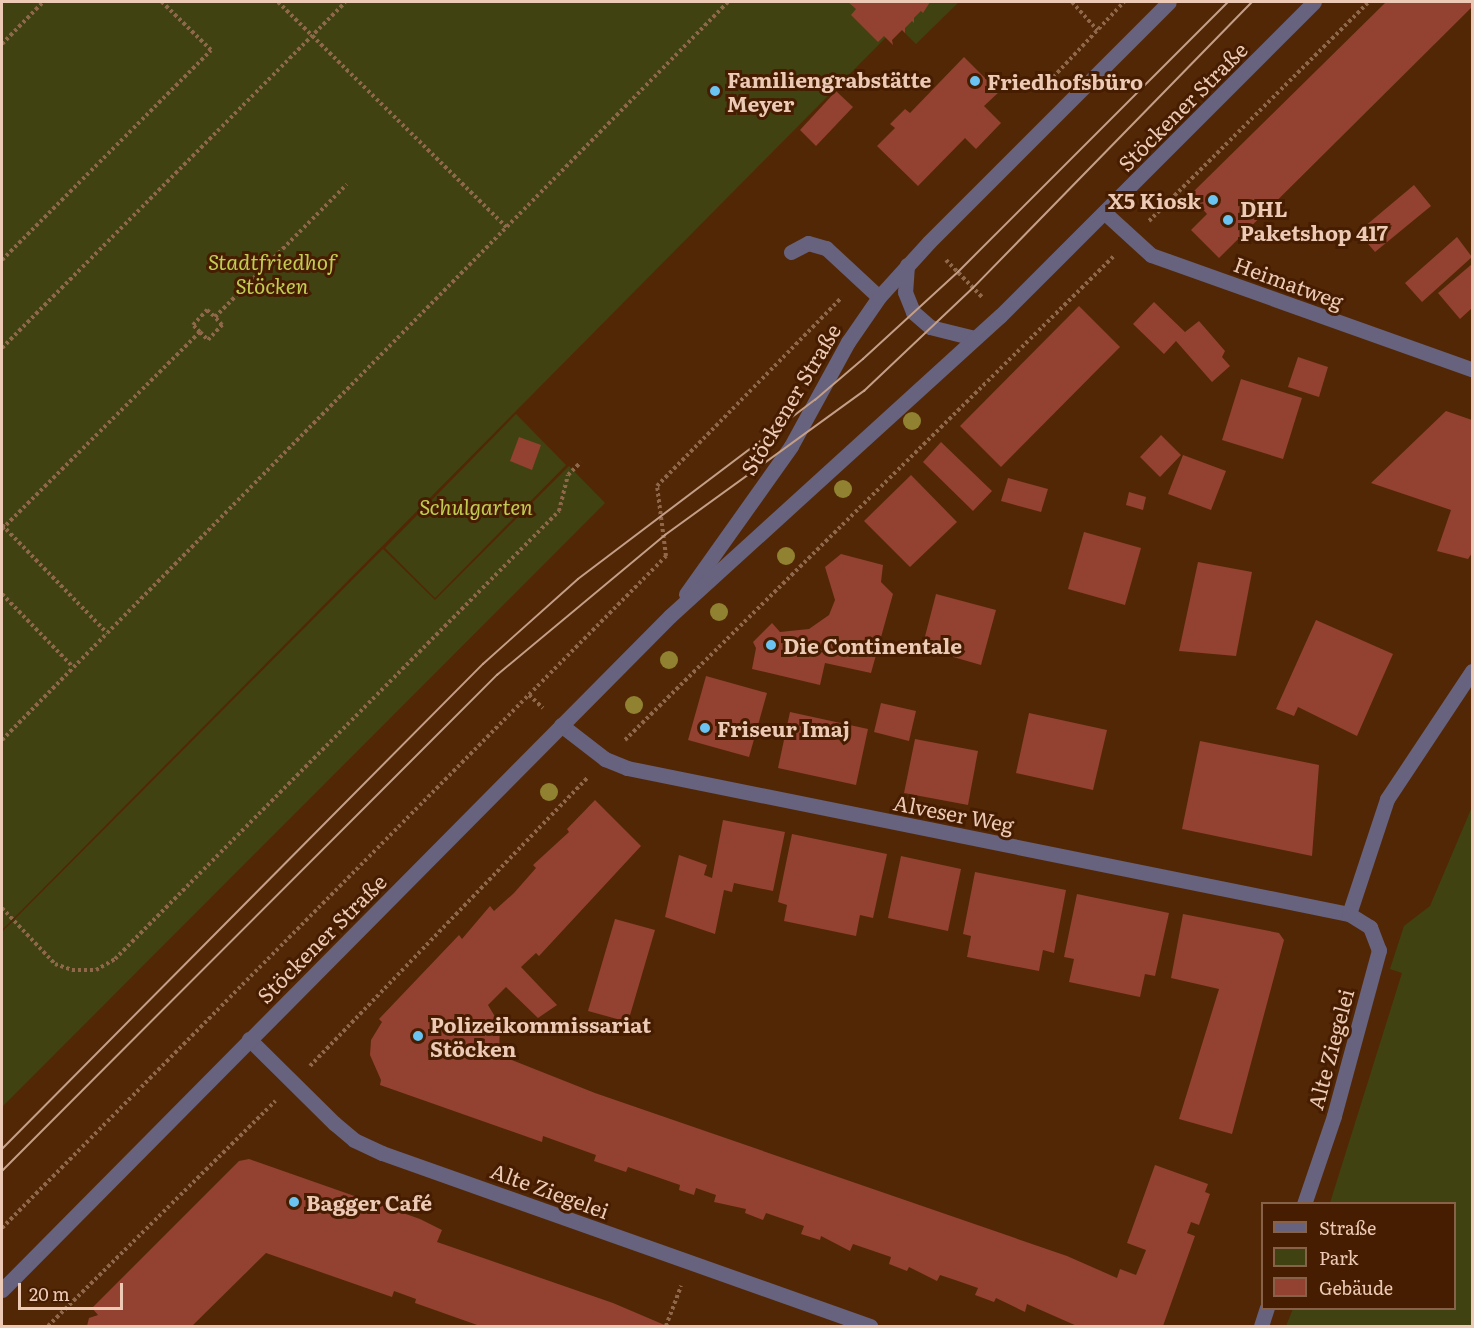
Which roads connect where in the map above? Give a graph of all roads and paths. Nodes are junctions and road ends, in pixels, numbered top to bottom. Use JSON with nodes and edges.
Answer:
{"nodes":[{"id":1,"x":43,"y":2,"type":"edge"},
{"id":2,"x":162,"y":2,"type":"edge"},
{"id":3,"x":278,"y":2,"type":"edge"},
{"id":4,"x":345,"y":2,"type":"edge"},
{"id":5,"x":728,"y":2,"type":"edge"},
{"id":6,"x":1072,"y":2,"type":"edge"},
{"id":7,"x":1124,"y":2,"type":"edge"},
{"id":8,"x":1169,"y":2,"type":"edge"},
{"id":9,"x":1314,"y":2,"type":"edge"},
{"id":10,"x":1370,"y":2,"type":"edge"},
{"id":11,"x":1097,"y":30,"type":"junction"},
{"id":12,"x":312,"y":35,"type":"junction"},
{"id":13,"x":2,"y":44,"type":"edge"},
{"id":14,"x":1037,"y":95,"type":"dead end"},
{"id":15,"x":347,"y":184,"type":"dead end"},
{"id":16,"x":1105,"y":213,"type":"junction"},
{"id":17,"x":508,"y":229,"type":"junction"},
{"id":18,"x":1132,"y":238,"type":"junction"},
{"id":19,"x":928,"y":242,"type":"junction"},
{"id":20,"x":791,"y":252,"type":"dead end"},
{"id":21,"x":2,"y":260,"type":"edge"},
{"id":22,"x":907,"y":265,"type":"junction"},
{"id":23,"x":860,"y":279,"type":"junction"},
{"id":24,"x":879,"y":297,"type":"junction"},
{"id":25,"x":1000,"y":316,"type":"junction"},
{"id":26,"x":215,"y":317,"type":"junction"},
{"id":27,"x":200,"y":332,"type":"junction"},
{"id":28,"x":974,"y":338,"type":"junction"},
{"id":29,"x":1026,"y":342,"type":"dead end"},
{"id":30,"x":2,"y":348,"type":"edge"},
{"id":31,"x":1473,"y":369,"type":"edge"},
{"id":32,"x":581,"y":462,"type":"dead end"},
{"id":33,"x":2,"y":527,"type":"edge"},
{"id":34,"x":2,"y":594,"type":"edge"},
{"id":35,"x":670,"y":616,"type":"junction"},
{"id":36,"x":107,"y":633,"type":"junction"},
{"id":37,"x":73,"y":667,"type":"junction"},
{"id":38,"x":1473,"y":671,"type":"edge"},
{"id":39,"x":561,"y":725,"type":"junction"},
{"id":40,"x":2,"y":740,"type":"edge"},
{"id":41,"x":2,"y":908,"type":"edge"},
{"id":42,"x":1349,"y":915,"type":"junction"},
{"id":43,"x":249,"y":1039,"type":"junction"},
{"id":44,"x":1304,"y":1202,"type":"edge"},
{"id":45,"x":2,"y":1228,"type":"edge"},
{"id":46,"x":690,"y":1289,"type":"dead end"},
{"id":47,"x":2,"y":1290,"type":"edge"},
{"id":48,"x":1266,"y":1310,"type":"edge"},
{"id":49,"x":666,"y":1326,"type":"edge"},
{"id":50,"x":870,"y":1326,"type":"edge"},
{"id":51,"x":1261,"y":1326,"type":"edge"}],
"edges":[{"from":1,"to":13,"type":"path"},
{"from":2,"to":21,"type":"path"},
{"from":3,"to":12,"type":"path"},
{"from":4,"to":12,"type":"path"},
{"from":5,"to":17,"type":"path"},
{"from":6,"to":11,"type":"path"},
{"from":7,"to":11,"type":"path"},
{"from":8,"to":19,"type":"street","name":"Stöckener Straße"},
{"from":9,"to":16,"type":"street","name":"Stöckener Straße"},
{"from":10,"to":18,"type":"path"},
{"from":11,"to":14,"type":"path"},
{"from":12,"to":17,"type":"path"},
{"from":12,"to":30,"type":"path"},
{"from":15,"to":26,"type":"path"},
{"from":16,"to":18,"type":"street","name":"Heimatweg"},
{"from":16,"to":25,"type":"street","name":"Stöckener Straße"},
{"from":17,"to":36,"type":"path"},
{"from":18,"to":31,"type":"street","name":"Heimatweg"},
{"from":19,"to":22,"type":"street","name":"Stöckener Straße"},
{"from":19,"to":25,"type":"path"},
{"from":20,"to":23,"type":"street"},
{"from":22,"to":24,"type":"street","name":"Stöckener Straße"},
{"from":22,"to":28,"type":"street"},
{"from":23,"to":24,"type":"street"},
{"from":23,"to":45,"type":"path"},
{"from":24,"to":35,"type":"street","name":"Stöckener Straße"},
{"from":25,"to":28,"type":"street","name":"Stöckener Straße"},
{"from":25,"to":29,"type":"path"},
{"from":26,"to":27,"type":"path"},
{"from":26,"to":27,"type":"path"},
{"from":27,"to":33,"type":"path"},
{"from":28,"to":35,"type":"street","name":"Stöckener Straße"},
{"from":32,"to":41,"type":"path"},
{"from":33,"to":36,"type":"path"},
{"from":34,"to":37,"type":"path"},
{"from":35,"to":39,"type":"street","name":"Stöckener Straße"},
{"from":36,"to":37,"type":"path"},
{"from":37,"to":40,"type":"path"},
{"from":38,"to":42,"type":"street"},
{"from":39,"to":42,"type":"street","name":"Alveser Weg"},
{"from":39,"to":43,"type":"street","name":"Stöckener Straße"},
{"from":42,"to":44,"type":"street","name":"Alte Ziegelei"},
{"from":43,"to":47,"type":"street","name":"Stöckener Straße"},
{"from":43,"to":50,"type":"street","name":"Alte Ziegelei"},
{"from":46,"to":49,"type":"path"},
{"from":48,"to":51,"type":"street"}]}
